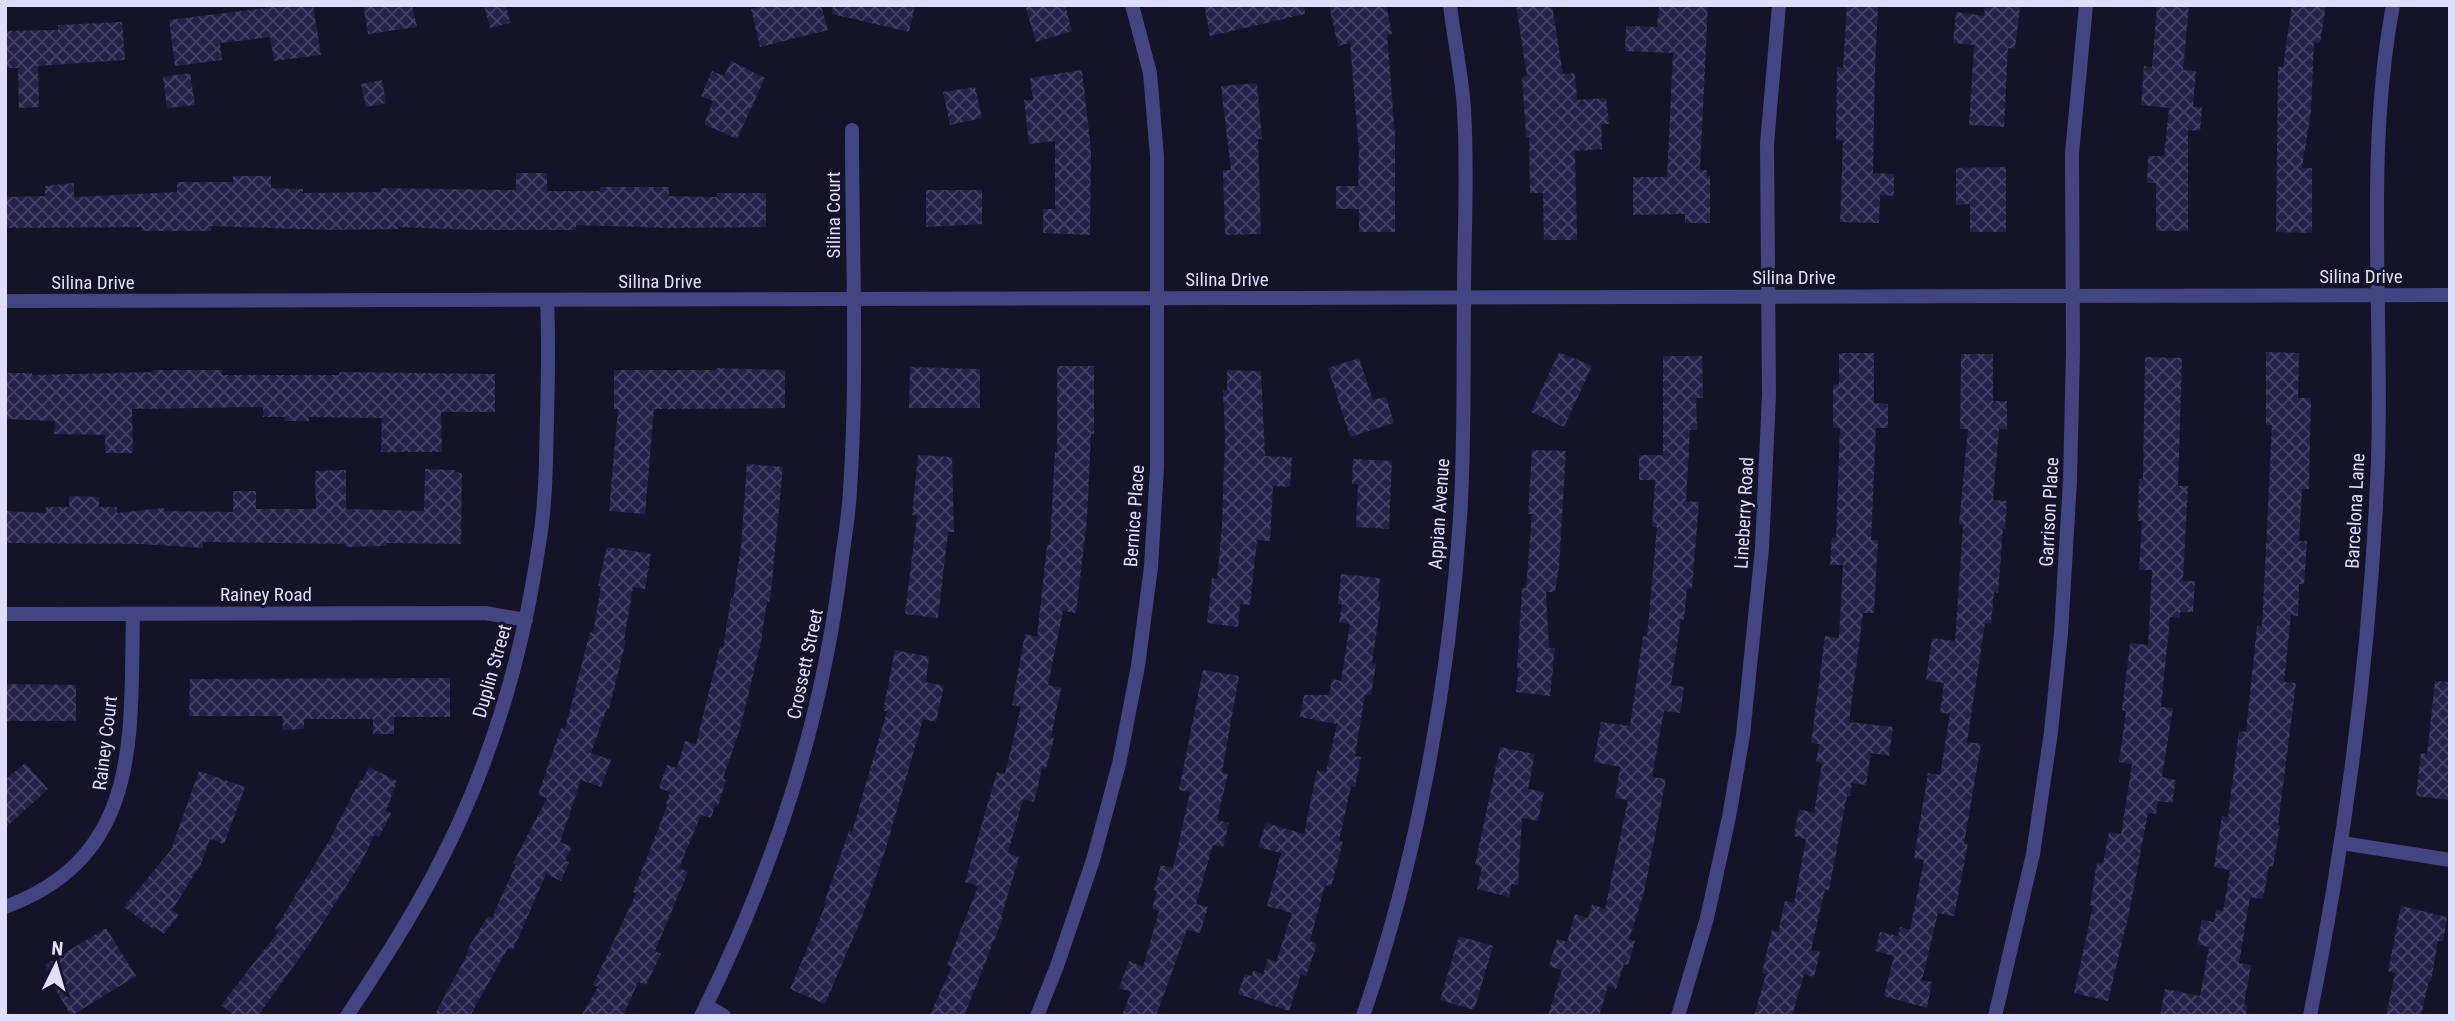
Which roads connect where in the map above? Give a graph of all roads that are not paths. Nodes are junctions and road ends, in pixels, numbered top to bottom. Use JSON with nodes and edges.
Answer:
{"nodes":[{"id":1,"x":1132,"y":5,"type":"edge"},
{"id":2,"x":1450,"y":5,"type":"edge"},
{"id":3,"x":1779,"y":5,"type":"edge"},
{"id":4,"x":2086,"y":5,"type":"edge"},
{"id":5,"x":2393,"y":5,"type":"edge"},
{"id":6,"x":852,"y":130,"type":"dead end"},
{"id":7,"x":2450,"y":295,"type":"edge"},
{"id":8,"x":1769,"y":296,"type":"junction"},
{"id":9,"x":2073,"y":296,"type":"junction"},
{"id":10,"x":2378,"y":296,"type":"junction"},
{"id":11,"x":1464,"y":297,"type":"junction"},
{"id":12,"x":1157,"y":299,"type":"junction"},
{"id":13,"x":852,"y":300,"type":"junction"},
{"id":14,"x":547,"y":301,"type":"junction"},
{"id":15,"x":5,"y":302,"type":"edge"},
{"id":16,"x":5,"y":614,"type":"edge"},
{"id":17,"x":133,"y":614,"type":"junction"},
{"id":18,"x":526,"y":620,"type":"junction"},
{"id":19,"x":2342,"y":843,"type":"junction"},
{"id":20,"x":2450,"y":860,"type":"edge"},
{"id":21,"x":5,"y":907,"type":"edge"},
{"id":22,"x":704,"y":1011,"type":"edge"},
{"id":23,"x":347,"y":1016,"type":"edge"},
{"id":24,"x":724,"y":1016,"type":"edge"},
{"id":25,"x":1037,"y":1016,"type":"edge"},
{"id":26,"x":1363,"y":1016,"type":"edge"},
{"id":27,"x":1678,"y":1016,"type":"edge"},
{"id":28,"x":1995,"y":1016,"type":"edge"},
{"id":29,"x":2310,"y":1016,"type":"edge"}],
"edges":[{"from":1,"to":12,"type":"street","name":"Bernice Place"},
{"from":2,"to":11,"type":"street","name":"Appian Avenue"},
{"from":3,"to":8,"type":"street","name":"Lineberry Road"},
{"from":4,"to":9,"type":"street","name":"Garrison Place"},
{"from":5,"to":10,"type":"street","name":"Barcelona Lane"},
{"from":6,"to":13,"type":"street","name":"Silina Court"},
{"from":7,"to":10,"type":"street","name":"Silina Drive"},
{"from":8,"to":9,"type":"street","name":"Silina Drive"},
{"from":8,"to":11,"type":"street","name":"Silina Drive"},
{"from":8,"to":27,"type":"street","name":"Lineberry Road"},
{"from":9,"to":10,"type":"street","name":"Silina Drive"},
{"from":9,"to":28,"type":"street","name":"Garrison Place"},
{"from":10,"to":19,"type":"street","name":"Barcelona Lane"},
{"from":11,"to":12,"type":"street","name":"Silina Drive"},
{"from":11,"to":26,"type":"street","name":"Appian Avenue"},
{"from":12,"to":13,"type":"street","name":"Silina Drive"},
{"from":12,"to":25,"type":"street","name":"Bernice Place"},
{"from":13,"to":14,"type":"street","name":"Silina Drive"},
{"from":13,"to":22,"type":"street","name":"Crossett Street"},
{"from":14,"to":15,"type":"street","name":"Silina Drive"},
{"from":14,"to":18,"type":"street","name":"Duplin Street"},
{"from":16,"to":17,"type":"street","name":"Rainey Road"},
{"from":17,"to":18,"type":"street","name":"Rainey Road"},
{"from":17,"to":21,"type":"street","name":"Rainey Court"},
{"from":18,"to":23,"type":"street","name":"Duplin Street"},
{"from":19,"to":20,"type":"street"},
{"from":19,"to":29,"type":"street","name":"Barcelona Lane"},
{"from":22,"to":24,"type":"street"}]}
